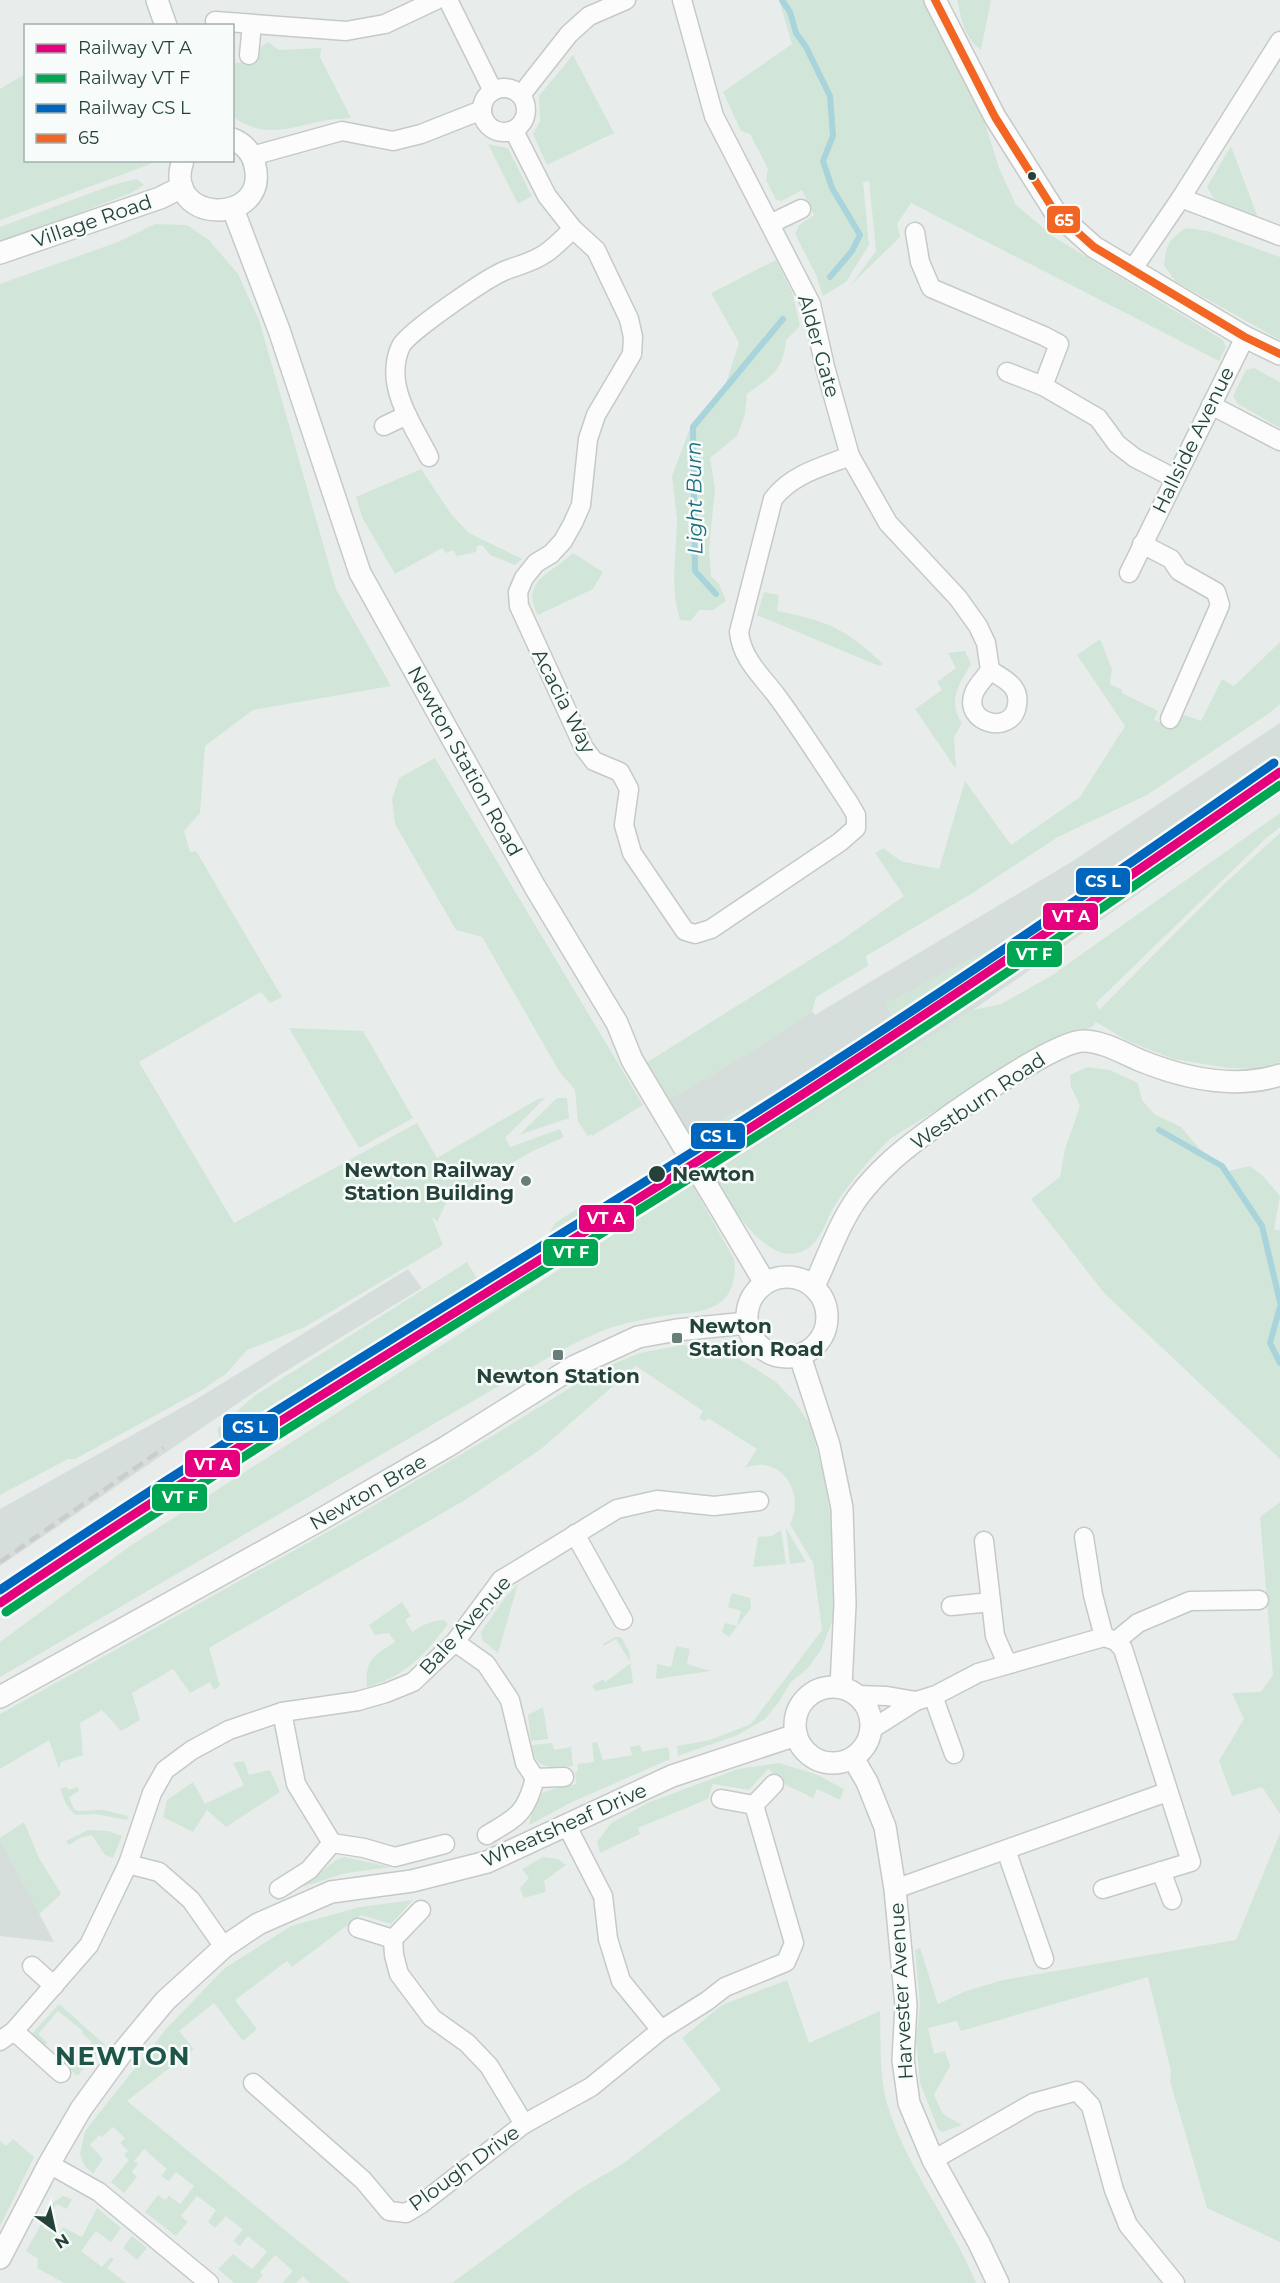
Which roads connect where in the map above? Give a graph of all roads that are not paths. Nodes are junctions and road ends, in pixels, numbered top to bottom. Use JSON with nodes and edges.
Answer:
{"nodes":[{"id":1,"x":157,"y":0,"type":"edge"},
{"id":2,"x":436,"y":0,"type":"edge"},
{"id":3,"x":448,"y":0,"type":"edge"},
{"id":4,"x":626,"y":0,"type":"edge"},
{"id":5,"x":682,"y":0,"type":"edge"},
{"id":6,"x":935,"y":0,"type":"edge"},
{"id":7,"x":215,"y":21,"type":"dead end"},
{"id":8,"x":165,"y":24,"type":"edge"},
{"id":9,"x":252,"y":24,"type":"junction"},
{"id":10,"x":1280,"y":41,"type":"edge"},
{"id":11,"x":249,"y":55,"type":"dead end"},
{"id":12,"x":493,"y":91,"type":"junction"},
{"id":13,"x":521,"y":95,"type":"junction"},
{"id":14,"x":482,"y":110,"type":"junction"},
{"id":15,"x":514,"y":131,"type":"junction"},
{"id":16,"x":234,"y":140,"type":"edge"},
{"id":17,"x":252,"y":156,"type":"junction"},
{"id":18,"x":183,"y":162,"type":"edge"},
{"id":19,"x":182,"y":187,"type":"junction"},
{"id":20,"x":1181,"y":198,"type":"junction"},
{"id":21,"x":801,"y":208,"type":"dead end"},
{"id":22,"x":233,"y":209,"type":"junction"},
{"id":23,"x":770,"y":224,"type":"junction"},
{"id":24,"x":573,"y":229,"type":"junction"},
{"id":25,"x":915,"y":232,"type":"dead end"},
{"id":26,"x":1280,"y":236,"type":"edge"},
{"id":27,"x":0,"y":253,"type":"edge"},
{"id":28,"x":1131,"y":270,"type":"junction"},
{"id":29,"x":1245,"y":337,"type":"junction"},
{"id":30,"x":1280,"y":354,"type":"edge"},
{"id":31,"x":1007,"y":372,"type":"dead end"},
{"id":32,"x":1043,"y":386,"type":"junction"},
{"id":33,"x":1211,"y":405,"type":"junction"},
{"id":34,"x":407,"y":415,"type":"junction"},
{"id":35,"x":384,"y":426,"type":"dead end"},
{"id":36,"x":1280,"y":441,"type":"edge"},
{"id":37,"x":850,"y":456,"type":"junction"},
{"id":38,"x":429,"y":457,"type":"dead end"},
{"id":39,"x":1174,"y":478,"type":"junction"},
{"id":40,"x":1142,"y":544,"type":"junction"},
{"id":41,"x":1129,"y":573,"type":"dead end"},
{"id":42,"x":990,"y":670,"type":"dead end"},
{"id":43,"x":1170,"y":719,"type":"dead end"},
{"id":44,"x":1280,"y":1075,"type":"edge"},
{"id":45,"x":765,"y":1283,"type":"junction"},
{"id":46,"x":814,"y":1286,"type":"junction"},
{"id":47,"x":747,"y":1323,"type":"junction"},
{"id":48,"x":800,"y":1356,"type":"junction"},
{"id":49,"x":759,"y":1501,"type":"dead end"},
{"id":50,"x":575,"y":1534,"type":"junction"},
{"id":51,"x":1084,"y":1538,"type":"dead end"},
{"id":52,"x":984,"y":1541,"type":"dead end"},
{"id":53,"x":1259,"y":1600,"type":"dead end"},
{"id":54,"x":991,"y":1602,"type":"junction"},
{"id":55,"x":951,"y":1606,"type":"dead end"},
{"id":56,"x":623,"y":1620,"type":"dead end"},
{"id":57,"x":1110,"y":1639,"type":"junction"},
{"id":58,"x":455,"y":1642,"type":"junction"},
{"id":59,"x":1007,"y":1663,"type":"junction"},
{"id":60,"x":849,"y":1691,"type":"junction"},
{"id":61,"x":0,"y":1697,"type":"edge"},
{"id":62,"x":924,"y":1699,"type":"junction"},
{"id":63,"x":282,"y":1712,"type":"junction"},
{"id":64,"x":872,"y":1729,"type":"junction"},
{"id":65,"x":796,"y":1736,"type":"junction"},
{"id":66,"x":954,"y":1754,"type":"dead end"},
{"id":67,"x":853,"y":1758,"type":"junction"},
{"id":68,"x":564,"y":1777,"type":"dead end"},
{"id":69,"x":535,"y":1778,"type":"junction"},
{"id":70,"x":774,"y":1784,"type":"dead end"},
{"id":71,"x":1167,"y":1792,"type":"junction"},
{"id":72,"x":721,"y":1799,"type":"dead end"},
{"id":73,"x":754,"y":1805,"type":"junction"},
{"id":74,"x":567,"y":1826,"type":"junction"},
{"id":75,"x":487,"y":1835,"type":"dead end"},
{"id":76,"x":332,"y":1843,"type":"junction"},
{"id":77,"x":445,"y":1844,"type":"dead end"},
{"id":78,"x":1006,"y":1851,"type":"junction"},
{"id":79,"x":128,"y":1864,"type":"junction"},
{"id":80,"x":1161,"y":1871,"type":"junction"},
{"id":81,"x":279,"y":1889,"type":"dead end"},
{"id":82,"x":895,"y":1889,"type":"junction"},
{"id":83,"x":1103,"y":1889,"type":"dead end"},
{"id":84,"x":1172,"y":1900,"type":"dead end"},
{"id":85,"x":421,"y":1910,"type":"dead end"},
{"id":86,"x":358,"y":1928,"type":"dead end"},
{"id":87,"x":393,"y":1939,"type":"junction"},
{"id":88,"x":224,"y":1947,"type":"junction"},
{"id":89,"x":1044,"y":1959,"type":"dead end"},
{"id":90,"x":32,"y":1966,"type":"dead end"},
{"id":91,"x":54,"y":1986,"type":"junction"},
{"id":92,"x":662,"y":2030,"type":"junction"},
{"id":93,"x":7,"y":2036,"type":"edge"},
{"id":94,"x":61,"y":2073,"type":"dead end"},
{"id":95,"x":253,"y":2083,"type":"dead end"},
{"id":96,"x":524,"y":2124,"type":"junction"},
{"id":97,"x":933,"y":2160,"type":"junction"},
{"id":98,"x":49,"y":2164,"type":"junction"},
{"id":99,"x":0,"y":2258,"type":"edge"},
{"id":100,"x":1168,"y":2281,"type":"edge"},
{"id":101,"x":210,"y":2283,"type":"edge"},
{"id":102,"x":998,"y":2283,"type":"edge"}],
"edges":[{"from":1,"to":8,"type":"street"},
{"from":2,"to":9,"type":"street"},
{"from":3,"to":12,"type":"street"},
{"from":4,"to":13,"type":"street"},
{"from":5,"to":23,"type":"street","name":"Alder Gate"},
{"from":6,"to":28,"type":"street"},
{"from":7,"to":9,"type":"street"},
{"from":9,"to":11,"type":"street"},
{"from":10,"to":20,"type":"street"},
{"from":12,"to":13,"type":"street"},
{"from":12,"to":14,"type":"street"},
{"from":13,"to":15,"type":"street"},
{"from":14,"to":15,"type":"street"},
{"from":14,"to":17,"type":"street"},
{"from":15,"to":24,"type":"street","name":"Acacia Way"},
{"from":16,"to":17,"type":"street"},
{"from":17,"to":22,"type":"street"},
{"from":18,"to":19,"type":"street"},
{"from":19,"to":22,"type":"street"},
{"from":19,"to":27,"type":"street","name":"Village Road"},
{"from":20,"to":26,"type":"street"},
{"from":20,"to":28,"type":"street"},
{"from":21,"to":23,"type":"street"},
{"from":22,"to":45,"type":"street","name":"Newton Station Road"},
{"from":23,"to":37,"type":"street","name":"Alder Gate"},
{"from":24,"to":34,"type":"street"},
{"from":24,"to":37,"type":"street","name":"Acacia Way"},
{"from":25,"to":32,"type":"street"},
{"from":28,"to":29,"type":"street"},
{"from":29,"to":30,"type":"street"},
{"from":29,"to":33,"type":"street","name":"Hallside Avenue"},
{"from":31,"to":32,"type":"street"},
{"from":32,"to":39,"type":"street"},
{"from":33,"to":36,"type":"street"},
{"from":33,"to":39,"type":"street","name":"Hallside Avenue"},
{"from":34,"to":35,"type":"street"},
{"from":34,"to":38,"type":"street"},
{"from":37,"to":42,"type":"street","name":"Alder Gate"},
{"from":39,"to":40,"type":"street","name":"Hallside Avenue"},
{"from":40,"to":41,"type":"street","name":"Hallside Avenue"},
{"from":40,"to":43,"type":"street"},
{"from":44,"to":46,"type":"street","name":"Westburn Road"},
{"from":45,"to":46,"type":"street"},
{"from":45,"to":47,"type":"street"},
{"from":46,"to":48,"type":"street"},
{"from":47,"to":48,"type":"street"},
{"from":47,"to":61,"type":"street","name":"Newton Brae"},
{"from":48,"to":60,"type":"street"},
{"from":49,"to":50,"type":"street","name":"Bale Avenue"},
{"from":50,"to":56,"type":"street"},
{"from":50,"to":58,"type":"street","name":"Bale Avenue"},
{"from":51,"to":57,"type":"street"},
{"from":52,"to":54,"type":"street"},
{"from":53,"to":57,"type":"street"},
{"from":54,"to":55,"type":"street"},
{"from":54,"to":59,"type":"street"},
{"from":57,"to":59,"type":"street"},
{"from":57,"to":71,"type":"street"},
{"from":58,"to":63,"type":"street","name":"Bale Avenue"},
{"from":58,"to":69,"type":"street"},
{"from":59,"to":62,"type":"street"},
{"from":60,"to":62,"type":"street"},
{"from":60,"to":64,"type":"street"},
{"from":60,"to":65,"type":"street"},
{"from":62,"to":64,"type":"street"},
{"from":62,"to":66,"type":"street"},
{"from":63,"to":76,"type":"street"},
{"from":63,"to":79,"type":"street","name":"Bale Avenue"},
{"from":64,"to":67,"type":"street"},
{"from":65,"to":67,"type":"street"},
{"from":65,"to":74,"type":"street","name":"Wheatsheaf Drive"},
{"from":67,"to":82,"type":"street","name":"Harvester Avenue"},
{"from":68,"to":69,"type":"street"},
{"from":69,"to":75,"type":"street"},
{"from":70,"to":73,"type":"street"},
{"from":71,"to":78,"type":"street"},
{"from":71,"to":80,"type":"street"},
{"from":72,"to":73,"type":"street"},
{"from":73,"to":92,"type":"street","name":"Plough Drive"},
{"from":74,"to":88,"type":"street","name":"Wheatsheaf Drive"},
{"from":74,"to":92,"type":"street"},
{"from":76,"to":77,"type":"street"},
{"from":76,"to":81,"type":"street"},
{"from":78,"to":82,"type":"street"},
{"from":78,"to":89,"type":"street"},
{"from":79,"to":88,"type":"street"},
{"from":79,"to":91,"type":"street","name":"Bale Avenue"},
{"from":80,"to":83,"type":"street"},
{"from":80,"to":84,"type":"street"},
{"from":82,"to":97,"type":"street","name":"Harvester Avenue"},
{"from":85,"to":87,"type":"street"},
{"from":86,"to":87,"type":"street"},
{"from":87,"to":96,"type":"street"},
{"from":88,"to":98,"type":"street","name":"Wheatsheaf Drive"},
{"from":90,"to":91,"type":"street"},
{"from":91,"to":93,"type":"street","name":"Bale Avenue"},
{"from":92,"to":96,"type":"street","name":"Plough Drive"},
{"from":93,"to":94,"type":"street"},
{"from":95,"to":96,"type":"street","name":"Plough Drive"},
{"from":97,"to":100,"type":"street"},
{"from":97,"to":102,"type":"street","name":"Harvester Avenue"},
{"from":98,"to":99,"type":"street","name":"Wheatsheaf Drive"},
{"from":98,"to":101,"type":"street"}]}
